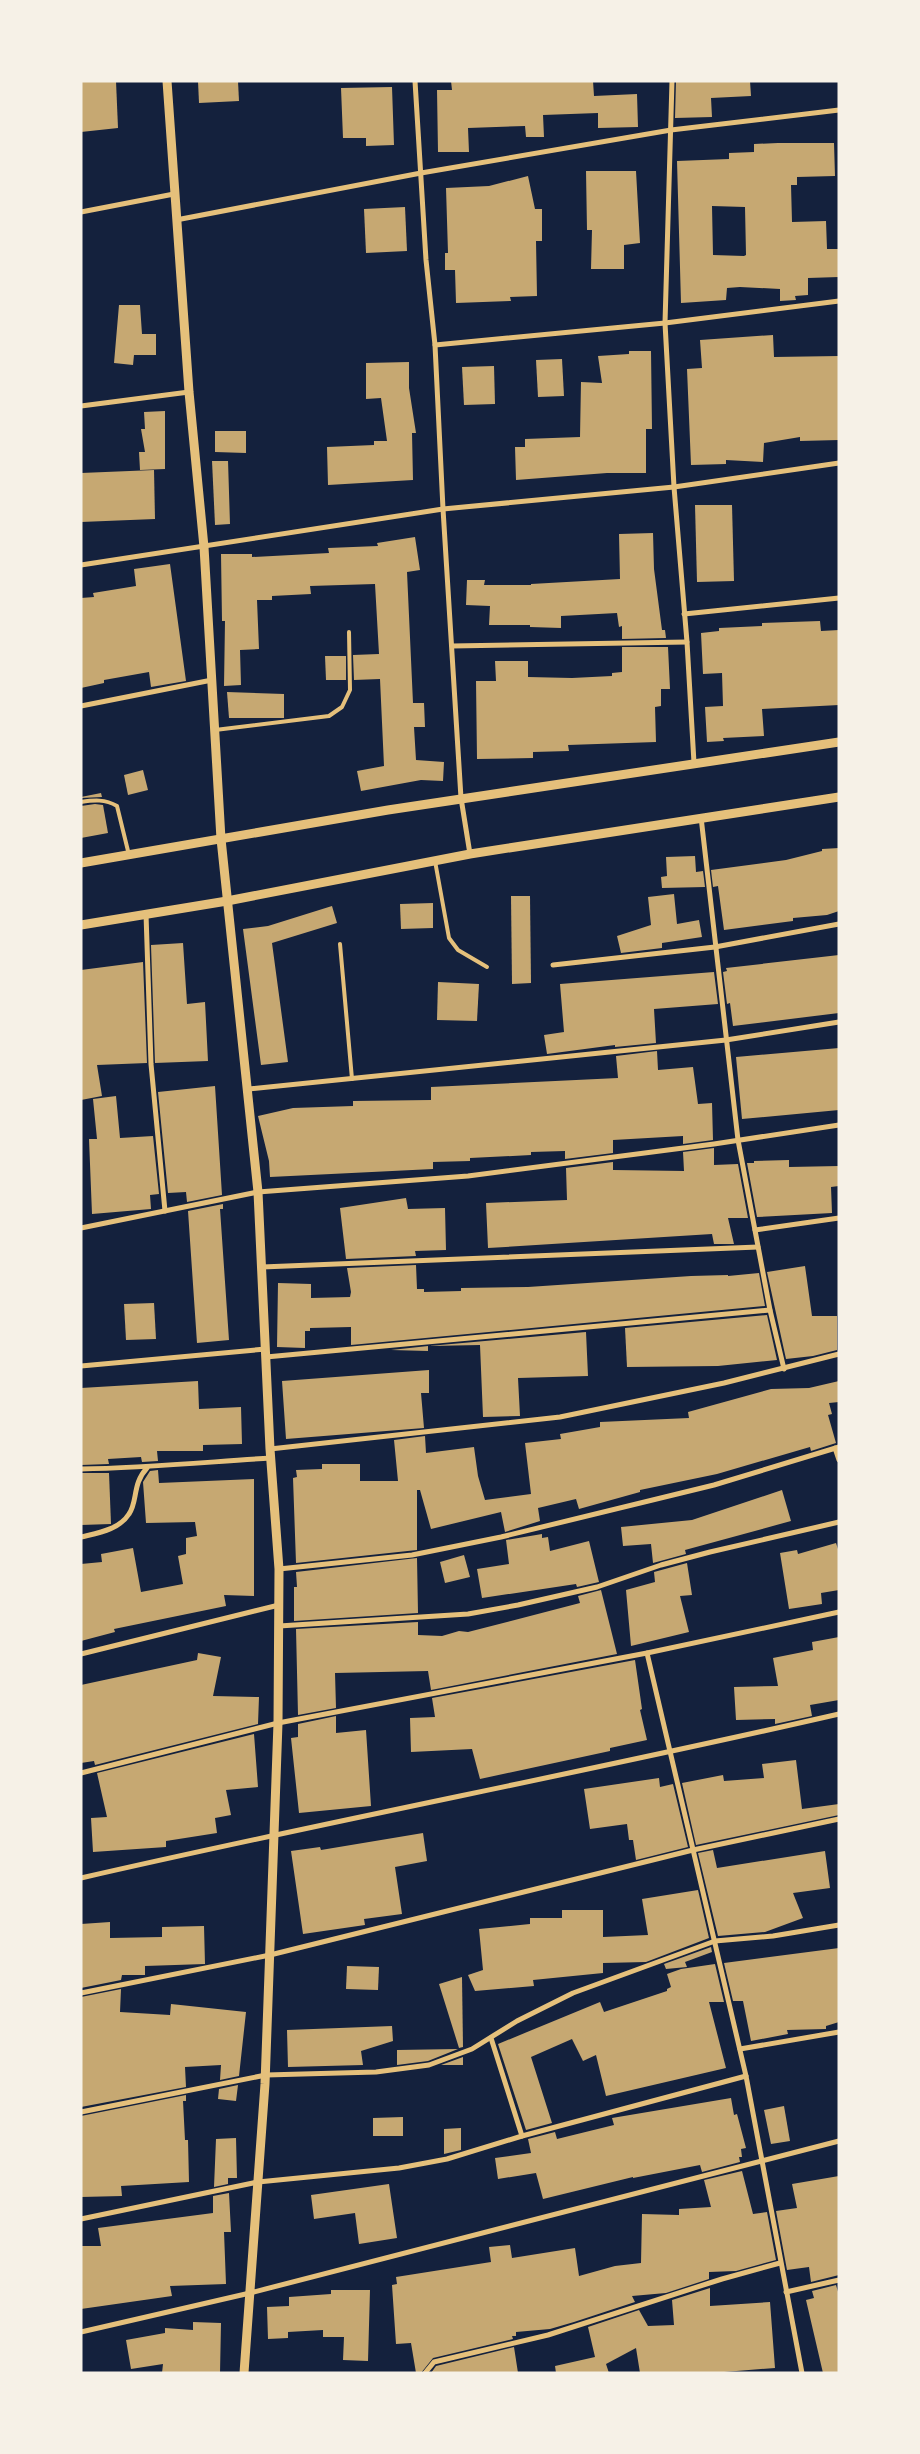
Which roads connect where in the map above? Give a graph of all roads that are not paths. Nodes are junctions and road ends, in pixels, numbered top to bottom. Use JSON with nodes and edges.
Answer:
{"nodes":[{"id":1,"x":167,"y":81,"type":"edge"},
{"id":2,"x":415,"y":81,"type":"edge"},
{"id":3,"x":672,"y":81,"type":"edge"},
{"id":4,"x":839,"y":110,"type":"edge"},
{"id":5,"x":671,"y":130,"type":"junction"},
{"id":6,"x":421,"y":173,"type":"junction"},
{"id":7,"x":174,"y":194,"type":"junction"},
{"id":8,"x":81,"y":212,"type":"edge"},
{"id":9,"x":176,"y":220,"type":"junction"},
{"id":10,"x":839,"y":301,"type":"edge"},
{"id":11,"x":665,"y":323,"type":"junction"},
{"id":12,"x":435,"y":346,"type":"junction"},
{"id":13,"x":189,"y":392,"type":"junction"},
{"id":14,"x":81,"y":406,"type":"edge"},
{"id":15,"x":839,"y":463,"type":"edge"},
{"id":16,"x":674,"y":487,"type":"junction"},
{"id":17,"x":443,"y":509,"type":"junction"},
{"id":18,"x":204,"y":547,"type":"junction"},
{"id":19,"x":81,"y":565,"type":"edge"},
{"id":20,"x":839,"y":598,"type":"edge"},
{"id":21,"x":684,"y":614,"type":"junction"},
{"id":22,"x":349,"y":632,"type":"dead end"},
{"id":23,"x":687,"y":642,"type":"junction"},
{"id":24,"x":452,"y":646,"type":"junction"},
{"id":25,"x":212,"y":680,"type":"junction"},
{"id":26,"x":81,"y":706,"type":"edge"},
{"id":27,"x":215,"y":730,"type":"junction"},
{"id":28,"x":839,"y":742,"type":"edge"},
{"id":29,"x":694,"y":763,"type":"junction"},
{"id":30,"x":839,"y":797,"type":"edge"},
{"id":31,"x":461,"y":798,"type":"junction"},
{"id":32,"x":81,"y":802,"type":"edge"},
{"id":33,"x":701,"y":817,"type":"junction"},
{"id":34,"x":221,"y":839,"type":"junction"},
{"id":35,"x":470,"y":854,"type":"junction"},
{"id":36,"x":129,"y":855,"type":"junction"},
{"id":37,"x":434,"y":861,"type":"junction"},
{"id":38,"x":81,"y":864,"type":"edge"},
{"id":39,"x":227,"y":901,"type":"junction"},
{"id":40,"x":146,"y":914,"type":"junction"},
{"id":41,"x":839,"y":924,"type":"edge"},
{"id":42,"x":81,"y":925,"type":"edge"},
{"id":43,"x":340,"y":944,"type":"dead end"},
{"id":44,"x":715,"y":947,"type":"junction"},
{"id":45,"x":553,"y":965,"type":"dead end"},
{"id":46,"x":487,"y":967,"type":"dead end"},
{"id":47,"x":839,"y":1022,"type":"edge"},
{"id":48,"x":726,"y":1040,"type":"junction"},
{"id":49,"x":352,"y":1079,"type":"junction"},
{"id":50,"x":249,"y":1090,"type":"junction"},
{"id":51,"x":839,"y":1125,"type":"edge"},
{"id":52,"x":738,"y":1140,"type":"junction"},
{"id":53,"x":258,"y":1192,"type":"junction"},
{"id":54,"x":164,"y":1211,"type":"junction"},
{"id":55,"x":839,"y":1218,"type":"edge"},
{"id":56,"x":81,"y":1228,"type":"edge"},
{"id":57,"x":754,"y":1230,"type":"junction"},
{"id":58,"x":758,"y":1247,"type":"junction"},
{"id":59,"x":262,"y":1267,"type":"junction"},
{"id":60,"x":770,"y":1310,"type":"junction"},
{"id":61,"x":266,"y":1353,"type":"junction"},
{"id":62,"x":839,"y":1354,"type":"edge"},
{"id":63,"x":81,"y":1366,"type":"edge"},
{"id":64,"x":784,"y":1369,"type":"junction"},
{"id":65,"x":837,"y":1448,"type":"edge"},
{"id":66,"x":270,"y":1454,"type":"junction"},
{"id":67,"x":839,"y":1460,"type":"edge"},
{"id":68,"x":147,"y":1468,"type":"junction"},
{"id":69,"x":81,"y":1469,"type":"edge"},
{"id":70,"x":839,"y":1522,"type":"edge"},
{"id":71,"x":81,"y":1537,"type":"edge"},
{"id":72,"x":279,"y":1569,"type":"junction"},
{"id":73,"x":279,"y":1605,"type":"junction"},
{"id":74,"x":839,"y":1612,"type":"edge"},
{"id":75,"x":279,"y":1626,"type":"junction"},
{"id":76,"x":647,"y":1653,"type":"junction"},
{"id":77,"x":81,"y":1654,"type":"edge"},
{"id":78,"x":839,"y":1714,"type":"edge"},
{"id":79,"x":278,"y":1723,"type":"junction"},
{"id":80,"x":672,"y":1752,"type":"junction"},
{"id":81,"x":81,"y":1773,"type":"edge"},
{"id":82,"x":839,"y":1819,"type":"edge"},
{"id":83,"x":274,"y":1834,"type":"junction"},
{"id":84,"x":694,"y":1850,"type":"junction"},
{"id":85,"x":81,"y":1878,"type":"edge"},
{"id":86,"x":839,"y":1925,"type":"edge"},
{"id":87,"x":715,"y":1941,"type":"junction"},
{"id":88,"x":270,"y":1955,"type":"junction"},
{"id":89,"x":81,"y":1993,"type":"edge"},
{"id":90,"x":839,"y":2032,"type":"edge"},
{"id":91,"x":491,"y":2038,"type":"junction"},
{"id":92,"x":740,"y":2049,"type":"junction"},
{"id":93,"x":266,"y":2075,"type":"junction"},
{"id":94,"x":746,"y":2076,"type":"junction"},
{"id":95,"x":81,"y":2112,"type":"edge"},
{"id":96,"x":522,"y":2136,"type":"junction"},
{"id":97,"x":839,"y":2142,"type":"edge"},
{"id":98,"x":763,"y":2159,"type":"junction"},
{"id":99,"x":258,"y":2182,"type":"junction"},
{"id":100,"x":81,"y":2219,"type":"edge"},
{"id":101,"x":780,"y":2264,"type":"junction"},
{"id":102,"x":839,"y":2280,"type":"edge"},
{"id":103,"x":786,"y":2292,"type":"junction"},
{"id":104,"x":250,"y":2293,"type":"junction"},
{"id":105,"x":81,"y":2332,"type":"edge"},
{"id":106,"x":244,"y":2373,"type":"edge"},
{"id":107,"x":425,"y":2373,"type":"edge"},
{"id":108,"x":802,"y":2373,"type":"edge"}],
"edges":[{"from":1,"to":7,"type":"street"},
{"from":2,"to":6,"type":"street"},
{"from":3,"to":5,"type":"street"},
{"from":4,"to":5,"type":"street"},
{"from":5,"to":6,"type":"street"},
{"from":5,"to":11,"type":"street"},
{"from":6,"to":9,"type":"street"},
{"from":6,"to":12,"type":"street"},
{"from":7,"to":8,"type":"street"},
{"from":7,"to":9,"type":"street"},
{"from":9,"to":13,"type":"street"},
{"from":10,"to":11,"type":"street"},
{"from":11,"to":12,"type":"street"},
{"from":11,"to":16,"type":"street"},
{"from":12,"to":17,"type":"street"},
{"from":13,"to":14,"type":"street"},
{"from":13,"to":18,"type":"street"},
{"from":15,"to":16,"type":"street"},
{"from":16,"to":17,"type":"street"},
{"from":16,"to":21,"type":"street"},
{"from":17,"to":18,"type":"street"},
{"from":17,"to":24,"type":"street"},
{"from":18,"to":19,"type":"street"},
{"from":18,"to":25,"type":"street"},
{"from":20,"to":21,"type":"street"},
{"from":21,"to":23,"type":"street"},
{"from":22,"to":27,"type":"lane"},
{"from":23,"to":24,"type":"street"},
{"from":23,"to":29,"type":"street"},
{"from":24,"to":31,"type":"street"},
{"from":25,"to":26,"type":"street"},
{"from":25,"to":27,"type":"street"},
{"from":27,"to":34,"type":"street"},
{"from":28,"to":29,"type":"street"},
{"from":29,"to":31,"type":"street"},
{"from":30,"to":33,"type":"street"},
{"from":31,"to":34,"type":"street"},
{"from":31,"to":35,"type":"street"},
{"from":32,"to":36,"type":"lane"},
{"from":33,"to":35,"type":"street"},
{"from":33,"to":44,"type":"street"},
{"from":34,"to":36,"type":"street"},
{"from":34,"to":39,"type":"street"},
{"from":35,"to":37,"type":"street"},
{"from":36,"to":38,"type":"street"},
{"from":37,"to":39,"type":"street"},
{"from":37,"to":46,"type":"lane"},
{"from":39,"to":40,"type":"street"},
{"from":39,"to":50,"type":"street"},
{"from":40,"to":42,"type":"street"},
{"from":40,"to":54,"type":"street"},
{"from":41,"to":44,"type":"street"},
{"from":43,"to":49,"type":"lane"},
{"from":44,"to":45,"type":"street"},
{"from":44,"to":48,"type":"street"},
{"from":47,"to":48,"type":"street"},
{"from":48,"to":49,"type":"street"},
{"from":48,"to":52,"type":"street"},
{"from":49,"to":50,"type":"street"},
{"from":50,"to":53,"type":"street"},
{"from":51,"to":52,"type":"street"},
{"from":52,"to":53,"type":"street"},
{"from":52,"to":57,"type":"street"},
{"from":53,"to":54,"type":"street"},
{"from":53,"to":59,"type":"street"},
{"from":54,"to":56,"type":"street"},
{"from":55,"to":57,"type":"street"},
{"from":57,"to":58,"type":"street"},
{"from":58,"to":59,"type":"street"},
{"from":58,"to":60,"type":"street"},
{"from":59,"to":61,"type":"street"},
{"from":60,"to":61,"type":"street"},
{"from":60,"to":64,"type":"street"},
{"from":61,"to":63,"type":"street"},
{"from":61,"to":66,"type":"street"},
{"from":62,"to":64,"type":"street"},
{"from":64,"to":66,"type":"street"},
{"from":65,"to":67,"type":"street"},
{"from":65,"to":72,"type":"street"},
{"from":66,"to":68,"type":"street"},
{"from":66,"to":72,"type":"street"},
{"from":68,"to":69,"type":"street"},
{"from":68,"to":71,"type":"street"},
{"from":70,"to":75,"type":"street"},
{"from":72,"to":73,"type":"street"},
{"from":73,"to":75,"type":"street"},
{"from":73,"to":77,"type":"street"},
{"from":74,"to":76,"type":"street"},
{"from":75,"to":79,"type":"street"},
{"from":76,"to":79,"type":"street"},
{"from":76,"to":80,"type":"street"},
{"from":78,"to":80,"type":"street"},
{"from":79,"to":81,"type":"street"},
{"from":79,"to":83,"type":"street"},
{"from":80,"to":83,"type":"street"},
{"from":80,"to":84,"type":"street"},
{"from":82,"to":84,"type":"street"},
{"from":83,"to":85,"type":"street"},
{"from":83,"to":88,"type":"street"},
{"from":84,"to":87,"type":"street"},
{"from":84,"to":88,"type":"street"},
{"from":86,"to":87,"type":"street"},
{"from":87,"to":91,"type":"street"},
{"from":87,"to":92,"type":"street"},
{"from":88,"to":89,"type":"street"},
{"from":88,"to":93,"type":"street"},
{"from":90,"to":92,"type":"street"},
{"from":91,"to":93,"type":"street"},
{"from":91,"to":96,"type":"street"},
{"from":92,"to":94,"type":"street"},
{"from":93,"to":95,"type":"street"},
{"from":93,"to":99,"type":"street"},
{"from":94,"to":96,"type":"street"},
{"from":94,"to":98,"type":"street"},
{"from":96,"to":99,"type":"street"},
{"from":97,"to":98,"type":"street"},
{"from":98,"to":101,"type":"street"},
{"from":98,"to":104,"type":"street"},
{"from":99,"to":100,"type":"street"},
{"from":99,"to":104,"type":"street"},
{"from":101,"to":103,"type":"street"},
{"from":101,"to":107,"type":"street"},
{"from":102,"to":103,"type":"street"},
{"from":103,"to":108,"type":"street"},
{"from":104,"to":105,"type":"street"},
{"from":104,"to":106,"type":"street"}]}
